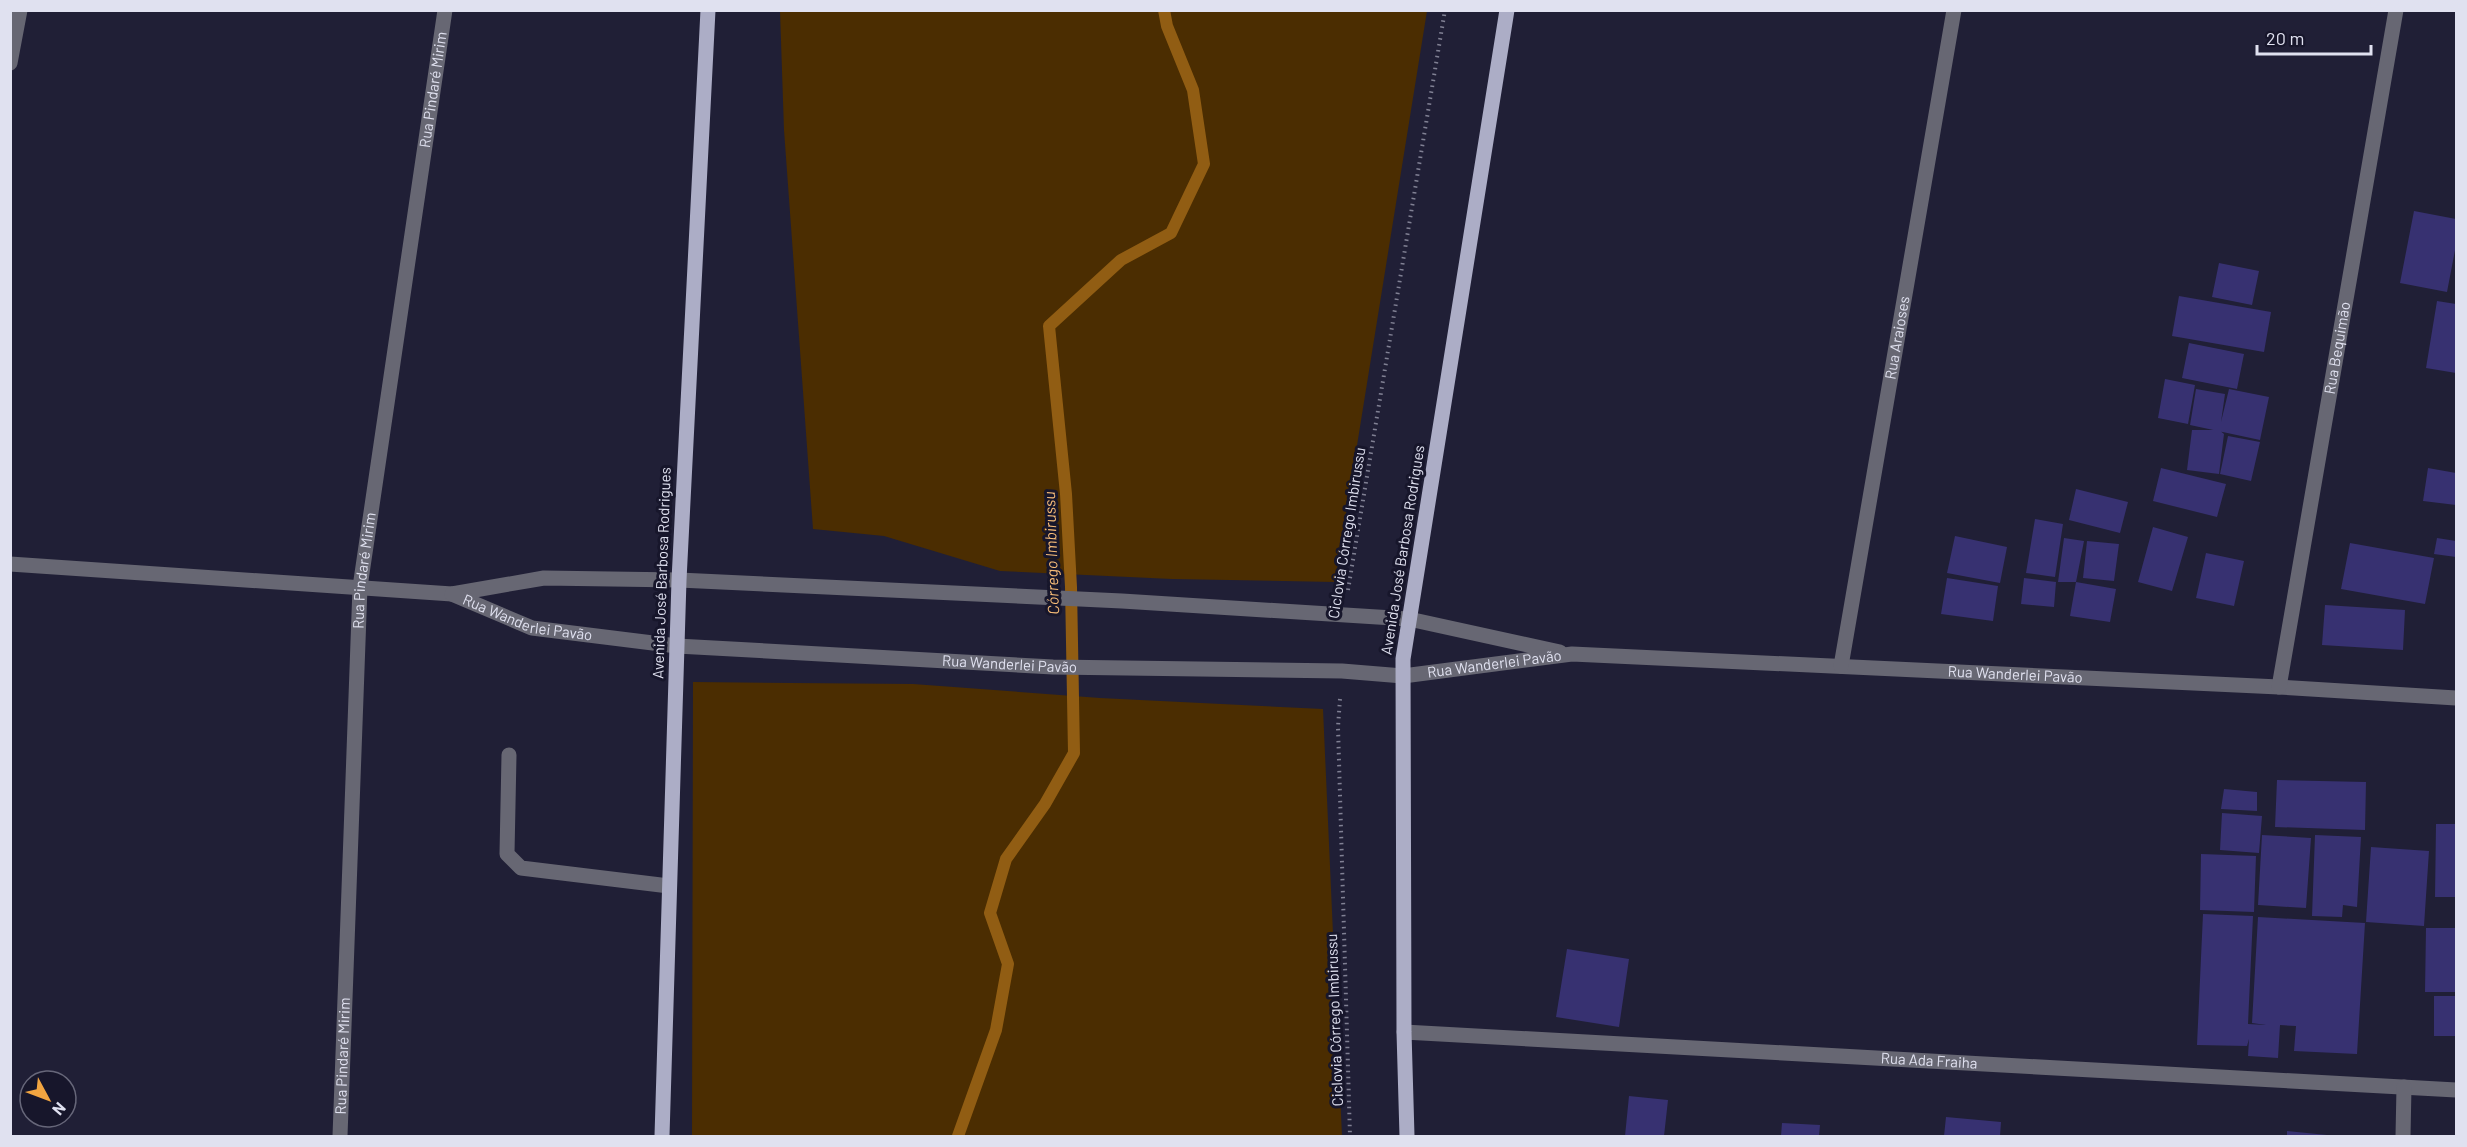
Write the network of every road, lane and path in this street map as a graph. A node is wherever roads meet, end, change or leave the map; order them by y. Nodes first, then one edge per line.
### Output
1 (20, 10) edge
2 (445, 10) edge
3 (708, 10) edge
4 (1445, 10) edge
5 (1507, 10) edge
6 (1954, 10) edge
7 (2396, 10) edge
8 (10, 63) edge
9 (10, 564) edge
10 (679, 580) junction
11 (360, 587) junction
12 (452, 594) junction
13 (1346, 614) junction
14 (1409, 619) junction
15 (677, 646) junction
16 (1572, 654) junction
17 (1841, 666) junction
18 (1342, 671) junction
19 (1403, 676) junction
20 (2279, 687) junction
21 (2457, 698) edge
22 (509, 755) dead end
23 (669, 886) junction
24 (1404, 1032) junction
25 (2404, 1087) junction
26 (2457, 1090) edge
27 (340, 1137) edge
28 (662, 1137) edge
29 (1350, 1137) edge
30 (1407, 1137) edge
31 (2403, 1137) edge

1 - 8 street
2 - 11 street, Rua Pindaré Mirim
3 - 10 main road, Avenida José Barbosa Rodrigues
4 - 13 path, Ciclovia Córrego Imbirussu
5 - 14 main road, Avenida José Barbosa Rodrigues
6 - 17 street, Rua Araioses
7 - 20 street, Rua Bequimão
9 - 11 street, Rua Wanderlei Pavão
10 - 12 street, Rua Wanderlei Pavão
10 - 13 street, Rua Wanderlei Pavão
10 - 15 main road, Avenida José Barbosa Rodrigues
11 - 12 street, Rua Wanderlei Pavão
11 - 27 street, Rua Pindaré Mirim
12 - 15 street, Rua Wanderlei Pavão
13 - 14 street, Rua Wanderlei Pavão
14 - 16 street, Rua Wanderlei Pavão
14 - 19 main road, Avenida José Barbosa Rodrigues
15 - 18 street, Rua Wanderlei Pavão
15 - 23 main road, Avenida José Barbosa Rodrigues
16 - 17 street, Rua Wanderlei Pavão
16 - 19 street, Rua Wanderlei Pavão
17 - 20 street, Rua Wanderlei Pavão
18 - 19 street, Rua Wanderlei Pavão
18 - 29 path, Ciclovia Córrego Imbirussu
19 - 24 main road, Avenida José Barbosa Rodrigues
20 - 21 street, Rua Wanderlei Pavão
22 - 23 street
23 - 28 main road, Avenida José Barbosa Rodrigues
24 - 25 street, Rua Ada Fraiha
24 - 30 main road, Avenida José Barbosa Rodrigues
25 - 26 street, Rua Ada Fraiha
25 - 31 street

